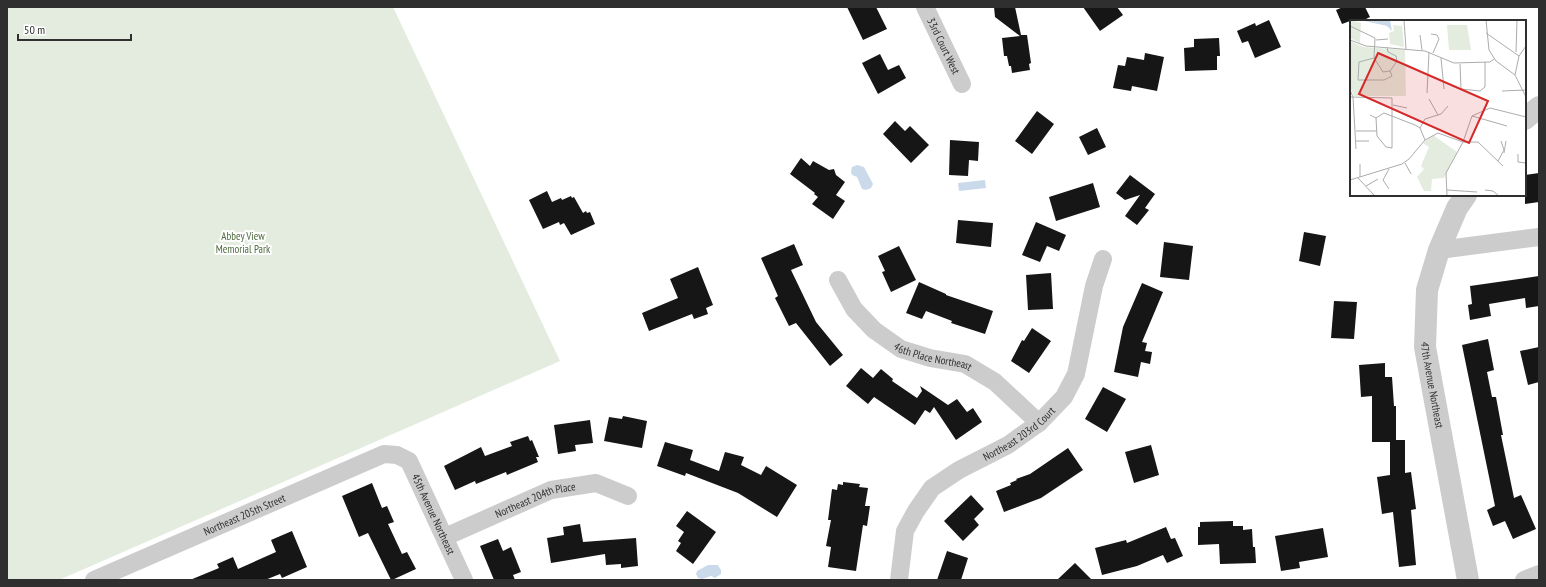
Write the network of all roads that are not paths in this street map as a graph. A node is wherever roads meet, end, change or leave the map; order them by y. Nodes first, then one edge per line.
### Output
1 (925, 7) edge
2 (962, 84) dead end
3 (1539, 106) edge
4 (1526, 118) edge
5 (1465, 196) edge
6 (1539, 237) edge
7 (1439, 250) junction
8 (1103, 259) dead end
9 (838, 280) dead end
10 (1038, 423) junction
11 (397, 455) joint
12 (628, 496) dead end
13 (445, 537) junction
14 (1539, 574) edge
15 (94, 580) edge
16 (464, 580) edge
17 (899, 580) edge
18 (1468, 580) edge
19 (1524, 580) edge

1 - 2 street, 33rd Court West
3 - 4 street
5 - 7 street, 47th Avenue Northeast
6 - 7 street
7 - 18 street, 47th Avenue Northeast
8 - 10 street, Northeast 203rd Court
9 - 10 street, 46th Place Northeast
10 - 17 street, Northeast 203rd Court
11 - 13 street, 45th Avenue Northeast
11 - 15 street, Northeast 205th Street
12 - 13 street, Northeast 204th Place
13 - 16 street, 45th Avenue Northeast
14 - 19 street

